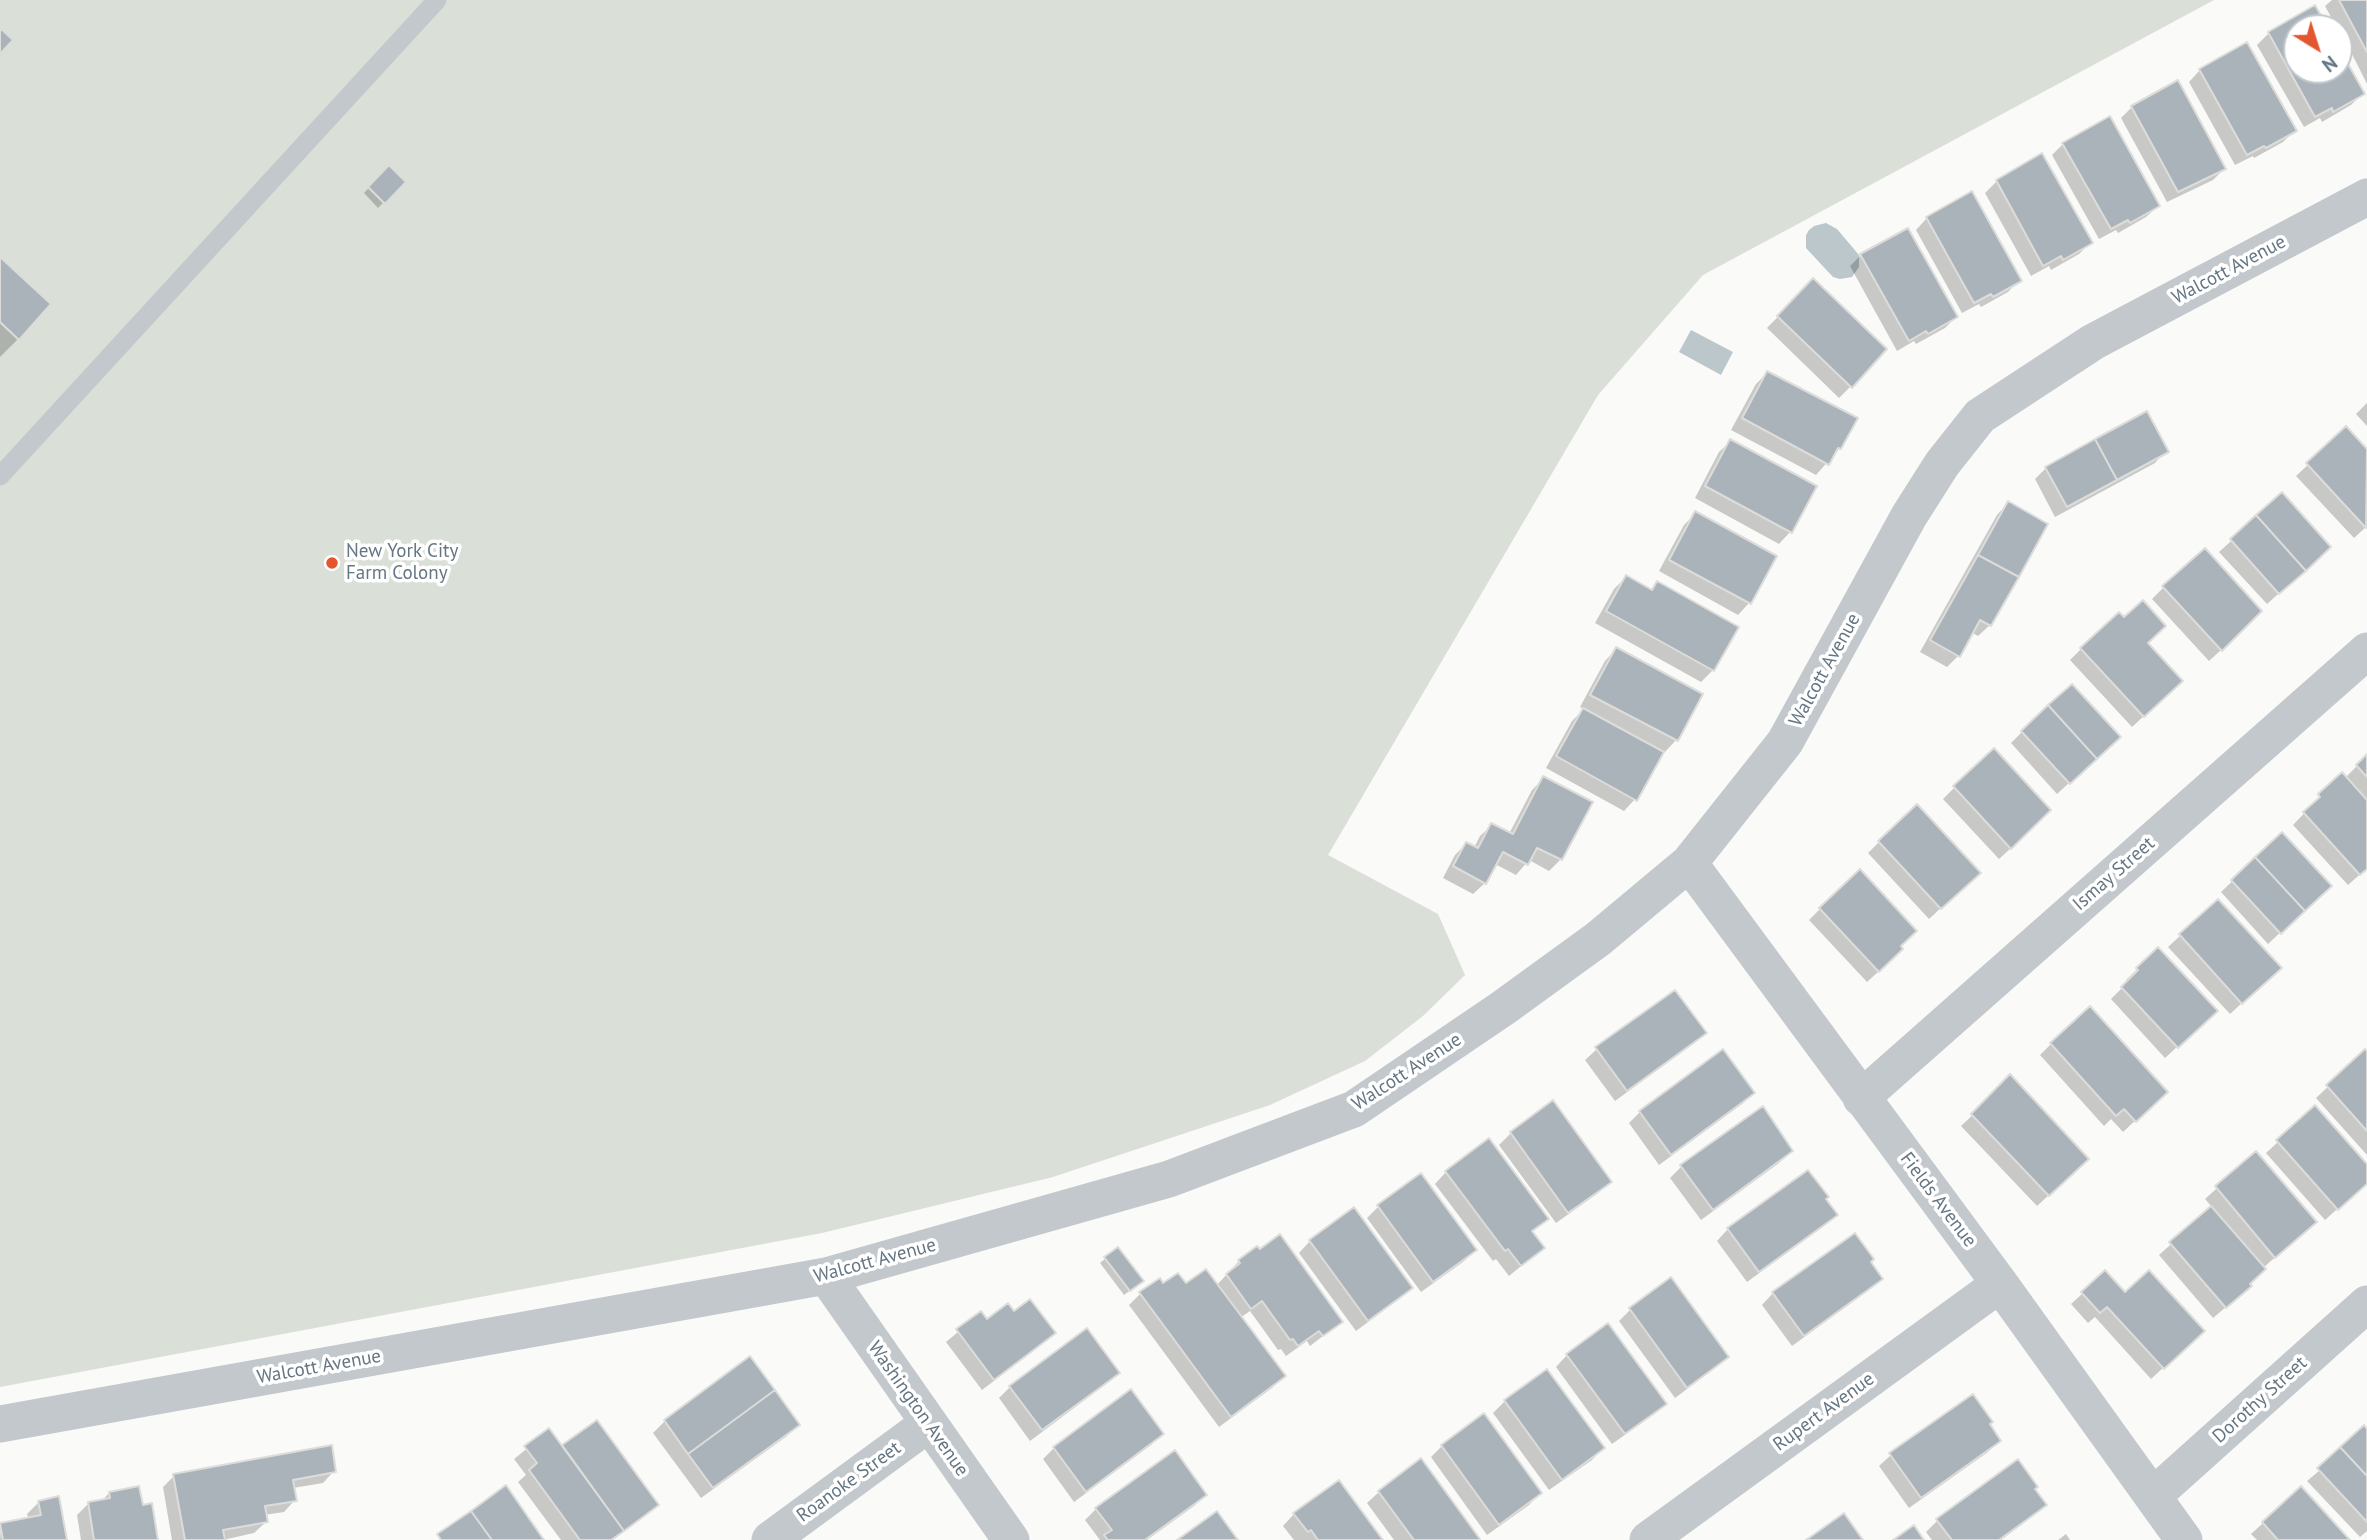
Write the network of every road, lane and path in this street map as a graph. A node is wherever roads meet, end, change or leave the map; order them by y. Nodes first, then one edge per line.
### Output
1 (437, 0) edge
2 (2367, 197) edge
3 (0, 476) edge
4 (2367, 651) edge
5 (1689, 863) junction
6 (1861, 1098) junction
7 (826, 1276) junction
8 (2000, 1284) junction
9 (2367, 1304) edge
10 (0, 1424) edge
11 (928, 1424) junction
12 (2153, 1496) junction
13 (770, 1540) edge
14 (1011, 1540) edge
15 (1648, 1540) edge
16 (2184, 1540) edge

1 - 3 lane
2 - 5 street, Walcott Avenue
4 - 6 street, Ismay Street
5 - 6 street, Fields Avenue
5 - 7 street, Walcott Avenue
6 - 8 street, Fields Avenue
7 - 10 street, Walcott Avenue
7 - 11 street, Washington Avenue
8 - 12 street, Fields Avenue
8 - 15 street, Rupert Avenue
9 - 12 street, Dorothy Street
11 - 13 street, Roanoke Street
11 - 14 street, Washington Avenue
12 - 16 street, Fields Avenue

